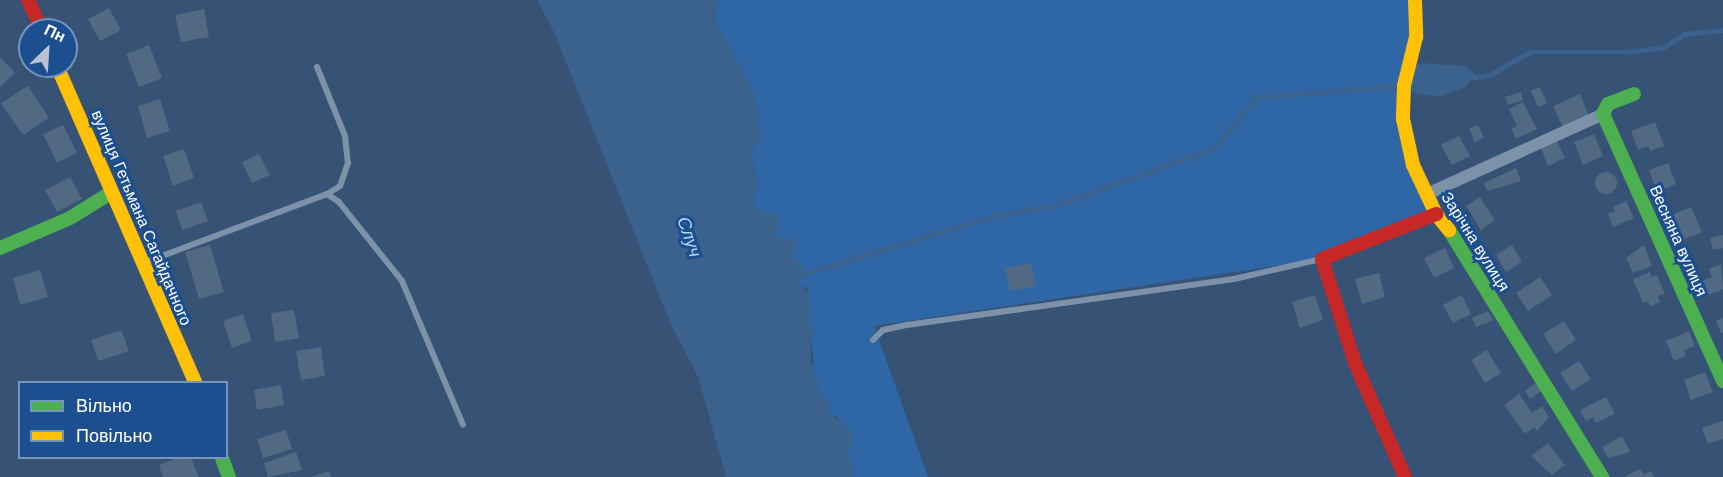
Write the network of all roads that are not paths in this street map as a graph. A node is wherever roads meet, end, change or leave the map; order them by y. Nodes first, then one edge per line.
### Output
1 (28, 0) edge
2 (1414, 0) edge
3 (36, 18) edge
4 (317, 67) dead end
5 (62, 78) edge
6 (1634, 94) dead end
7 (1603, 114) junction
8 (112, 192) junction
9 (327, 194) junction
10 (1426, 194) junction
11 (1436, 214) junction
12 (0, 248) edge
13 (1322, 259) junction
14 (143, 263) junction
15 (873, 340) dead end
16 (195, 381) edge
17 (1723, 381) edge
18 (463, 425) dead end
19 (222, 459) edge
20 (229, 477) edge
21 (1405, 477) edge
22 (1602, 477) edge

1 - 3 street
2 - 10 street, Зарічна вулиця
4 - 9 lane
5 - 8 street, вулиця Гетьмана Сагайдачного
6 - 7 street
7 - 10 street
7 - 17 street, Весняна вулиця
8 - 12 street
8 - 14 street, вулиця Гетьмана Сагайдачного
9 - 14 lane
9 - 18 lane
10 - 11 street, Зарічна вулиця
11 - 13 street
11 - 22 street, Зарічна вулиця
13 - 15 lane
13 - 21 street
14 - 16 street, вулиця Гетьмана Сагайдачного
19 - 20 street

